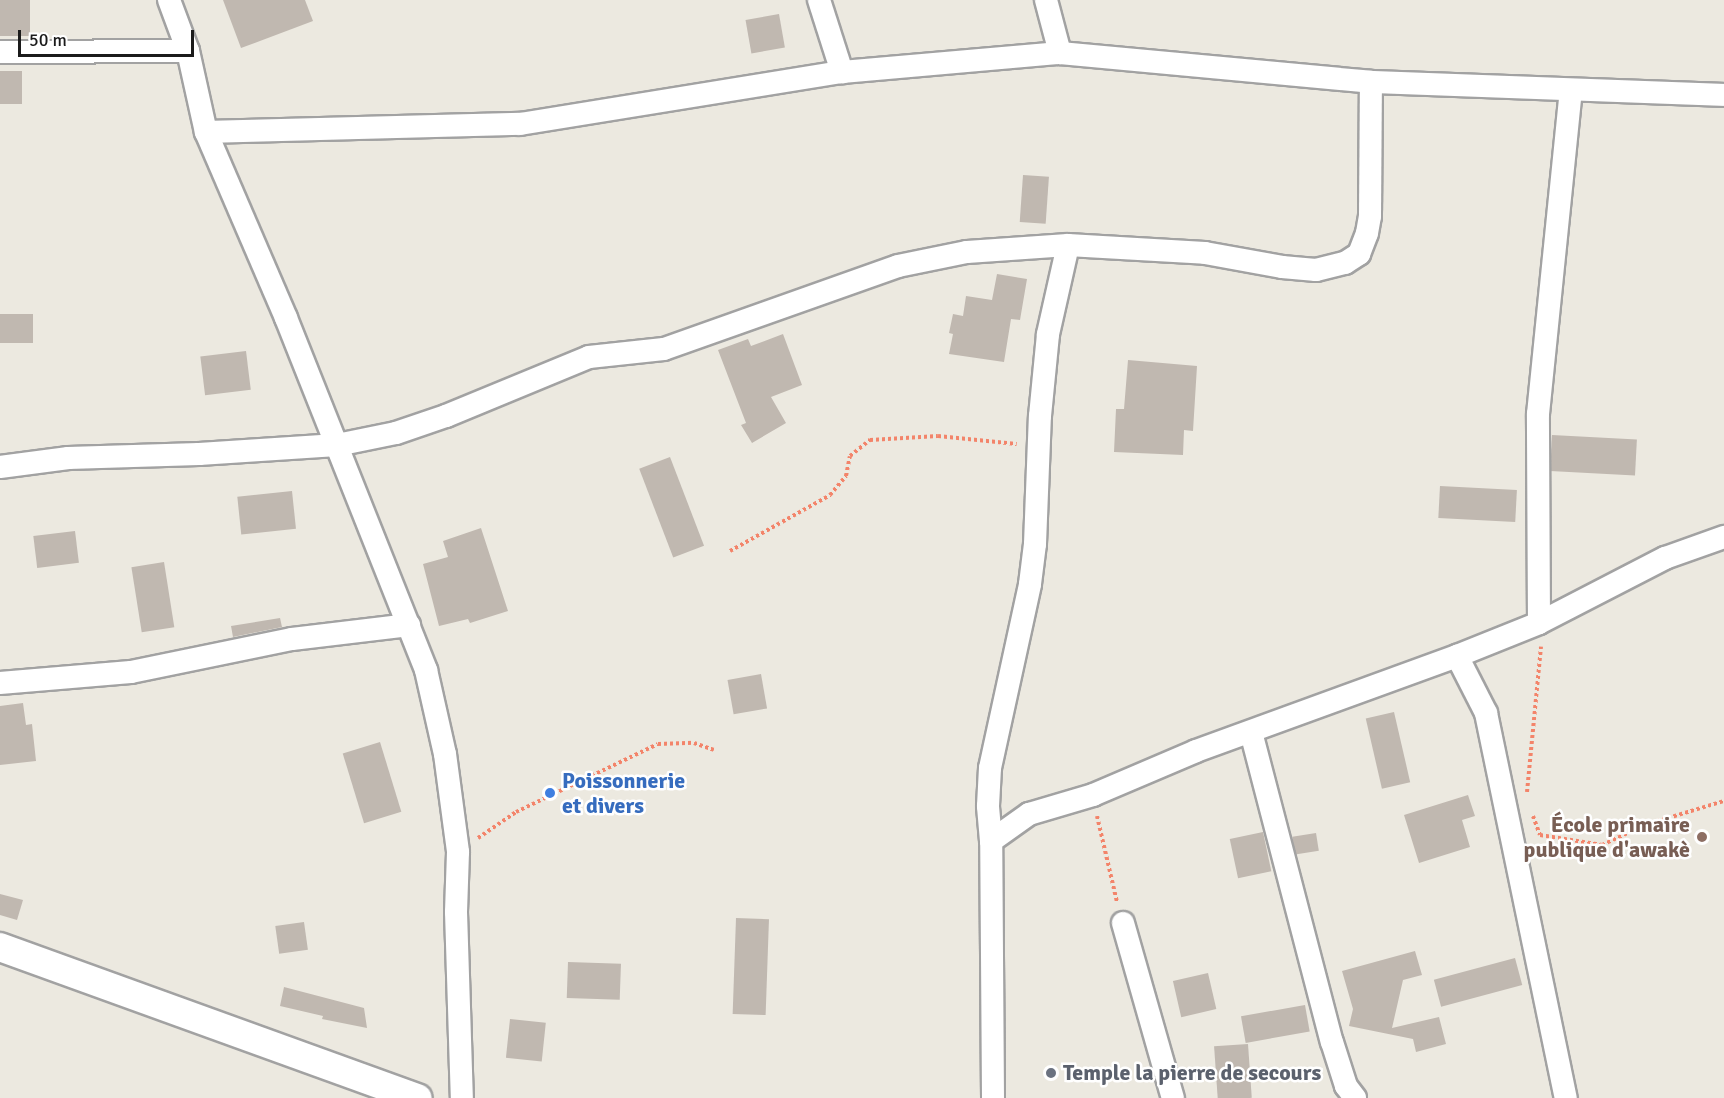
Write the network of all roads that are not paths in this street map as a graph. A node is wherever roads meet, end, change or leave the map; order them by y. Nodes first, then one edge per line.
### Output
1 (169, 0) edge
2 (819, 0) edge
3 (1046, 0) edge
4 (188, 51) junction
5 (0, 52) edge
6 (1060, 53) junction
7 (842, 72) junction
8 (1371, 82) junction
9 (1571, 91) junction
10 (1724, 95) edge
11 (206, 132) junction
12 (1068, 244) junction
13 (337, 445) junction
14 (0, 467) edge
15 (1724, 537) edge
16 (1539, 623) junction
17 (409, 625) junction
18 (1457, 656) junction
19 (0, 683) edge
20 (1251, 732) junction
21 (992, 841) junction
22 (1123, 923) road end
23 (0, 947) edge
24 (418, 1098) edge
25 (462, 1098) edge
26 (993, 1098) edge
27 (1173, 1098) edge
28 (1355, 1098) edge
29 (1566, 1098) edge

1 - 4 street
2 - 7 street
3 - 6 street
4 - 5 street
4 - 11 street
6 - 7 street
6 - 8 street
7 - 11 street
8 - 9 street
8 - 12 street
9 - 10 street
9 - 16 street
11 - 13 street
12 - 13 street
12 - 21 street
13 - 14 street
13 - 17 street
15 - 16 street
16 - 18 street
17 - 19 street
17 - 25 street
18 - 20 street
18 - 29 street
20 - 21 street
20 - 28 street
21 - 26 street
22 - 27 street
23 - 24 street

